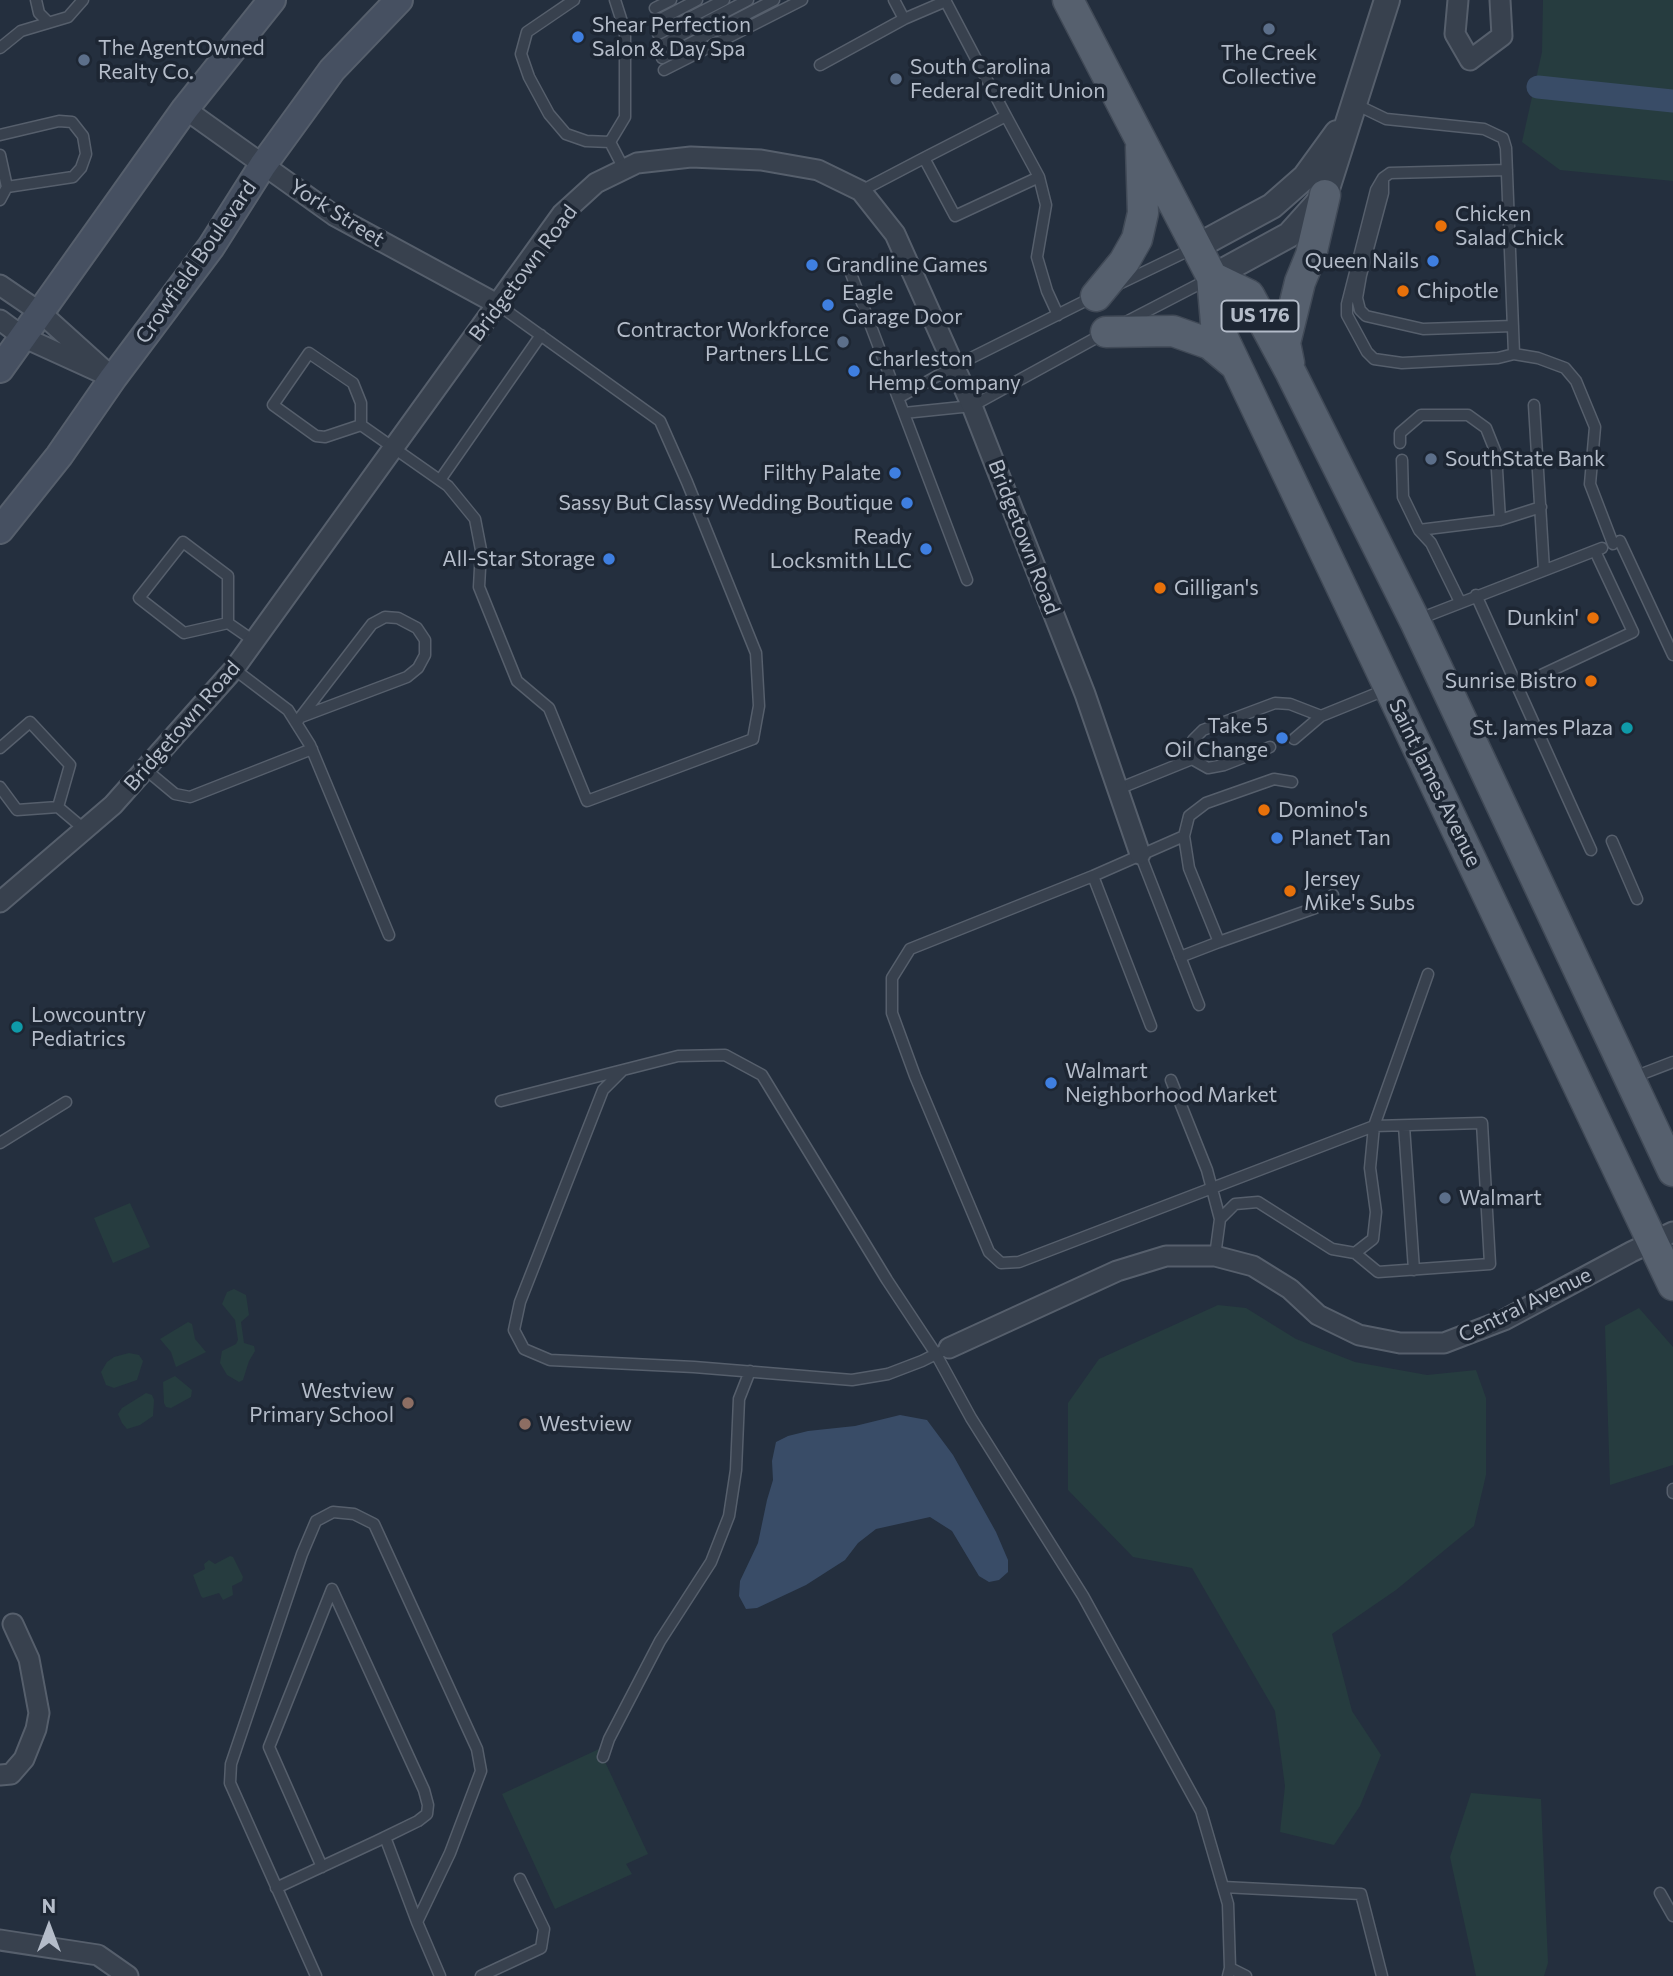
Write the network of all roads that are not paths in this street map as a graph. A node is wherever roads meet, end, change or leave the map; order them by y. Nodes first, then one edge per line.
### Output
1 (36, 0) edge
2 (83, 0) edge
3 (272, 0) edge
4 (399, 0) edge
5 (573, 0) edge
6 (615, 0) edge
7 (671, 0) edge
8 (697, 0) edge
9 (723, 0) edge
10 (748, 0) edge
11 (774, 0) edge
12 (802, 0) edge
13 (894, 0) edge
14 (1068, 0) edge
15 (1387, 0) edge
16 (1458, 0) edge
17 (1500, 0) edge
18 (945, 1) edge
19 (655, 8) dead end
20 (904, 19) junction
21 (657, 21) dead end
22 (48, 22) junction
23 (659, 34) dead end
24 (660, 46) dead end
25 (0, 48) edge
26 (662, 58) dead end
27 (820, 65) dead end
28 (664, 70) dead end
29 (185, 109) junction
30 (1352, 110) junction
31 (1006, 116) junction
32 (0, 135) edge
33 (1140, 139) junction
34 (610, 142) junction
35 (0, 155) edge
36 (924, 158) junction
37 (263, 165) junction
38 (624, 169) junction
39 (1507, 170) junction
40 (1387, 175) junction
41 (1038, 177) junction
42 (7, 187) junction
43 (861, 191) junction
44 (1325, 195) junction
45 (0, 200) edge
46 (1198, 246) junction
47 (850, 271) dead end
48 (1212, 277) junction
49 (0, 285) edge
50 (1096, 296) junction
51 (497, 304) junction
52 (41, 313) junction
53 (1058, 315) junction
54 (0, 320) edge
55 (1513, 326) junction
56 (1106, 332) junction
57 (541, 335) junction
58 (23, 337) junction
59 (1514, 354) junction
60 (1236, 365) junction
61 (955, 366) junction
62 (0, 369) edge
63 (1291, 373) junction
64 (113, 378) junction
65 (898, 398) junction
66 (1534, 405) dead end
67 (972, 406) junction
68 (904, 413) junction
69 (361, 425) junction
70 (1400, 443) dead end
71 (394, 449) junction
72 (1402, 460) dead end
73 (440, 480) junction
74 (1541, 507) junction
75 (1500, 520) junction
76 (0, 530) edge
77 (1419, 530) junction
78 (1544, 570) junction
79 (967, 580) dead end
80 (1476, 595) junction
81 (1460, 602) junction
82 (1415, 621) junction
83 (228, 622) junction
84 (254, 641) junction
85 (1673, 655) edge
86 (234, 668) junction
87 (1518, 686) junction
88 (1390, 688) junction
89 (1321, 716) junction
90 (299, 720) junction
91 (1294, 738) dead end
92 (1270, 747) dead end
93 (0, 748) edge
94 (312, 749) junction
95 (1192, 759) junction
96 (145, 769) junction
97 (1292, 782) dead end
98 (0, 787) edge
99 (1118, 789) junction
100 (58, 807) junction
101 (84, 830) junction
102 (1184, 836) junction
103 (1612, 841) dead end
104 (1591, 850) dead end
105 (1140, 855) junction
106 (1093, 876) junction
107 (1332, 895) dead end
108 (1637, 899) dead end
109 (0, 902) edge
110 (389, 935) dead end
111 (1219, 942) junction
112 (1180, 957) junction
113 (1427, 974) dead end
114 (1199, 1005) dead end
115 (1151, 1026) dead end
116 (1673, 1062) edge
117 (623, 1070) junction
118 (1628, 1079) junction
119 (1171, 1080) dead end
120 (501, 1101) dead end
121 (66, 1102) dead end
122 (1374, 1126) junction
123 (1404, 1126) junction
124 (0, 1143) edge
125 (1673, 1171) edge
126 (1212, 1187) junction
127 (1220, 1219) junction
128 (1663, 1237) edge
129 (1355, 1253) junction
130 (1215, 1256) junction
131 (1414, 1270) junction
132 (1673, 1285) edge
133 (942, 1351) junction
134 (750, 1371) junction
135 (13, 1625) dead end
136 (603, 1757) dead end
137 (0, 1774) edge
138 (385, 1837) junction
139 (322, 1867) junction
140 (520, 1879) dead end
141 (1223, 1887) junction
142 (276, 1888) junction
143 (1660, 1893) dead end
144 (1673, 1916) edge
145 (417, 1922) junction
146 (0, 1940) edge
147 (1229, 1972) edge
148 (128, 1976) edge
149 (316, 1976) edge
150 (440, 1976) edge
151 (481, 1976) edge
152 (1246, 1976) edge
153 (1382, 1976) edge

1 - 22 lane
2 - 22 lane
3 - 29 main road
4 - 37 main road, Crowfield Boulevard
5 - 34 lane
6 - 34 lane
7 - 19 lane
8 - 21 lane
9 - 23 lane
10 - 24 lane
11 - 26 lane
12 - 28 lane
13 - 20 lane
14 - 33 main road, Saint James Avenue / US 176
15 - 30 street
16 - 17 street
18 - 20 lane
18 - 31 lane
20 - 27 lane
22 - 25 lane
29 - 37 street, York Street
29 - 52 main road
30 - 39 lane
30 - 44 street
30 - 46 street
31 - 36 lane
31 - 41 lane
32 - 42 lane
33 - 46 main road, Saint James Avenue / US 176
33 - 50 main road
34 - 38 lane
35 - 42 lane
36 - 41 lane
36 - 43 lane
37 - 51 street, York Street
37 - 64 main road, Crowfield Boulevard
38 - 43 street, Bridgetown Road
38 - 51 street, Bridgetown Road
39 - 40 lane
39 - 55 lane
40 - 55 lane
40 - 59 lane
41 - 53 lane
42 - 45 lane
43 - 61 street, Bridgetown Road
44 - 48 street
44 - 63 main road
46 - 48 main road, Saint James Avenue / US 176
46 - 50 lane
47 - 65 lane
48 - 56 lane
48 - 60 main road, Saint James Avenue
48 - 63 main road, US 176
49 - 52 street
50 - 53 lane
51 - 57 lane
51 - 71 street, Bridgetown Road
52 - 58 main road
52 - 64 street
53 - 61 lane
54 - 58 street
55 - 59 lane
56 - 60 main road
56 - 67 lane
57 - 73 lane
57 - 73 lane
58 - 62 main road
58 - 64 street
59 - 85 lane
60 - 88 main road, Saint James Avenue
61 - 65 lane
61 - 67 street, Bridgetown Road
63 - 82 main road, US 176
64 - 76 main road, Crowfield Boulevard
65 - 68 lane
66 - 74 lane
67 - 68 lane
67 - 99 street, Bridgetown Road
68 - 79 lane
69 - 69 lane
69 - 71 lane
70 - 75 lane
71 - 73 lane
71 - 84 street, Bridgetown Road
72 - 77 lane
74 - 75 lane
74 - 78 lane
75 - 77 lane
77 - 81 lane
78 - 80 lane
78 - 87 lane
80 - 81 lane
80 - 87 lane
81 - 82 lane
82 - 118 main road, US 176
83 - 83 lane
83 - 84 lane
84 - 86 street, Bridgetown Road
86 - 90 lane
86 - 96 street, Bridgetown Road
87 - 104 lane
88 - 89 lane
88 - 128 main road, Saint James Avenue
89 - 91 lane
89 - 95 lane
90 - 90 lane
90 - 94 lane
92 - 95 lane
93 - 100 lane
94 - 96 lane
94 - 110 lane
95 - 99 lane
96 - 101 street, Bridgetown Road
97 - 102 lane
98 - 100 lane
99 - 105 street, Bridgetown Road
100 - 101 lane
101 - 109 street, Bridgetown Road
102 - 105 lane
102 - 111 lane
103 - 108 lane
105 - 106 lane
105 - 112 lane
106 - 115 lane
106 - 126 lane
107 - 111 lane
111 - 112 lane
112 - 114 lane
113 - 122 lane
116 - 118 lane
117 - 120 lane
117 - 133 lane
117 - 134 lane
118 - 125 main road, US 176
119 - 126 lane
121 - 124 lane
122 - 123 lane
122 - 126 lane
122 - 129 lane
123 - 131 lane
123 - 131 lane
126 - 127 lane
127 - 129 lane
127 - 130 lane
128 - 130 street, Central Avenue
128 - 132 main road, Saint James Avenue
129 - 131 lane
130 - 133 street, Central Avenue
133 - 134 lane
133 - 141 lane
134 - 136 lane
135 - 137 street
138 - 139 lane
138 - 139 lane
138 - 145 lane
139 - 142 lane
140 - 151 lane
141 - 147 lane
141 - 153 lane
142 - 145 lane
142 - 149 lane
143 - 144 lane
145 - 150 lane
146 - 148 street
147 - 152 lane

